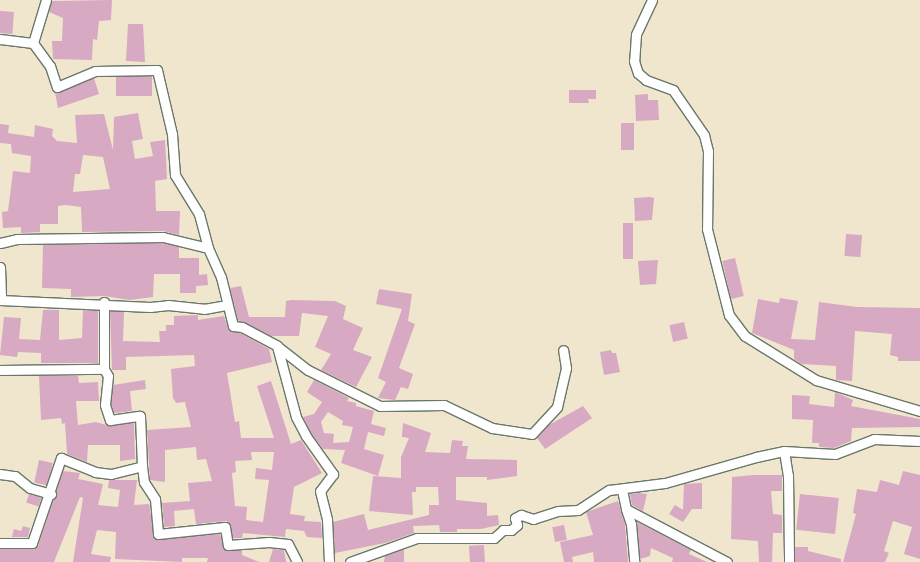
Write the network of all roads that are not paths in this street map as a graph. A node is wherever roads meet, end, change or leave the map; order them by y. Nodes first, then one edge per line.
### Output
1 (46, 0) edge
2 (652, 0) edge
3 (0, 38) edge
4 (33, 43) junction
5 (0, 243) edge
6 (208, 248) junction
7 (0, 267) edge
8 (1, 300) edge
9 (104, 302) junction
10 (226, 305) junction
11 (277, 346) junction
12 (563, 350) dead end
13 (104, 369) junction
14 (0, 370) edge
15 (920, 411) edge
16 (920, 441) edge
17 (784, 451) junction
18 (142, 466) junction
19 (0, 474) edge
20 (622, 490) junction
21 (51, 494) junction
22 (626, 508) junction
23 (0, 543) edge
24 (297, 562) edge
25 (329, 562) edge
26 (350, 562) edge
27 (634, 562) edge
28 (727, 562) edge
29 (789, 562) edge

1 - 4 street
2 - 15 street
3 - 4 street
4 - 6 street
5 - 6 street
6 - 10 street
7 - 8 street
8 - 9 street
9 - 10 street
9 - 13 street
10 - 11 street
11 - 12 street
11 - 25 street
13 - 14 street
13 - 18 street
16 - 17 street
17 - 20 street
17 - 29 street
18 - 21 street
18 - 24 street
19 - 21 street
20 - 22 street
20 - 26 street
21 - 23 street
22 - 27 street
22 - 28 street

